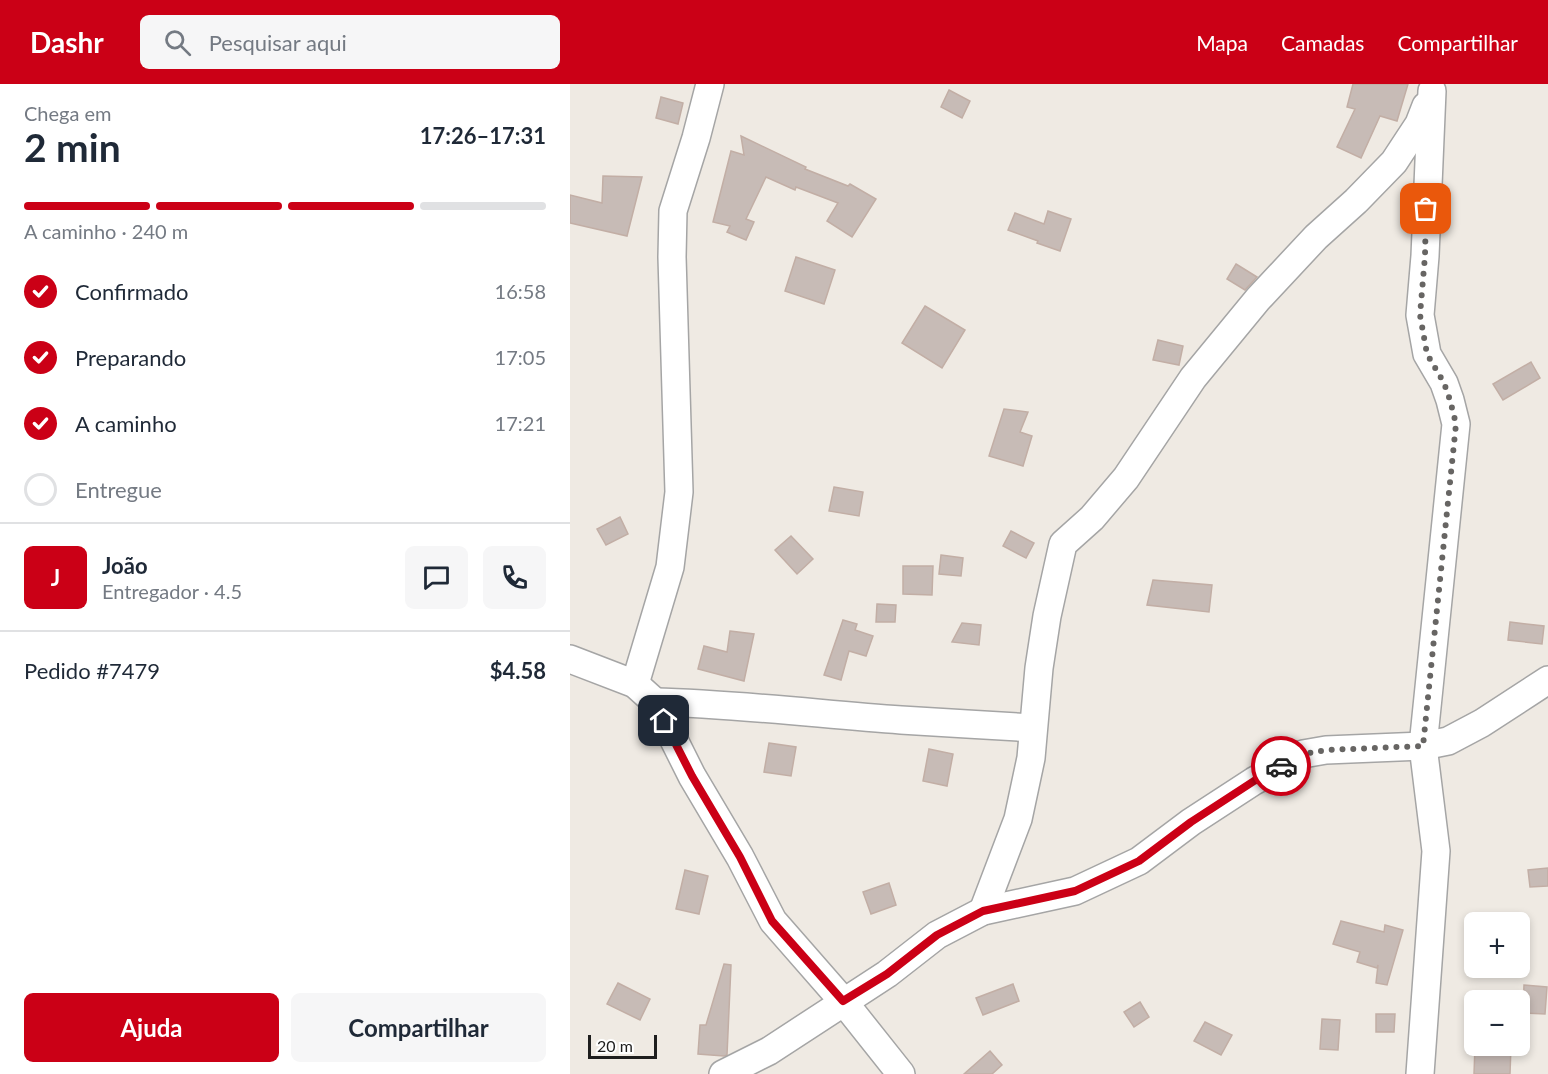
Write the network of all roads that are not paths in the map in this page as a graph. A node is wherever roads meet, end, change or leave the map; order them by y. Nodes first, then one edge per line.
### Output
1 (710, 84) edge
2 (1433, 88) edge
3 (570, 659) edge
4 (1548, 680) edge
5 (635, 684) junction
6 (655, 702) junction
7 (1033, 728) junction
8 (1423, 746) junction
9 (983, 911) junction
10 (843, 1001) junction
11 (723, 1074) edge
12 (901, 1074) edge
13 (1420, 1074) edge

1 - 5 street
2 - 7 street
2 - 8 street
3 - 5 street
4 - 8 street
5 - 6 street
6 - 7 street
6 - 10 street
7 - 9 street
8 - 9 street
8 - 13 street
9 - 10 street
10 - 11 street
10 - 12 street

